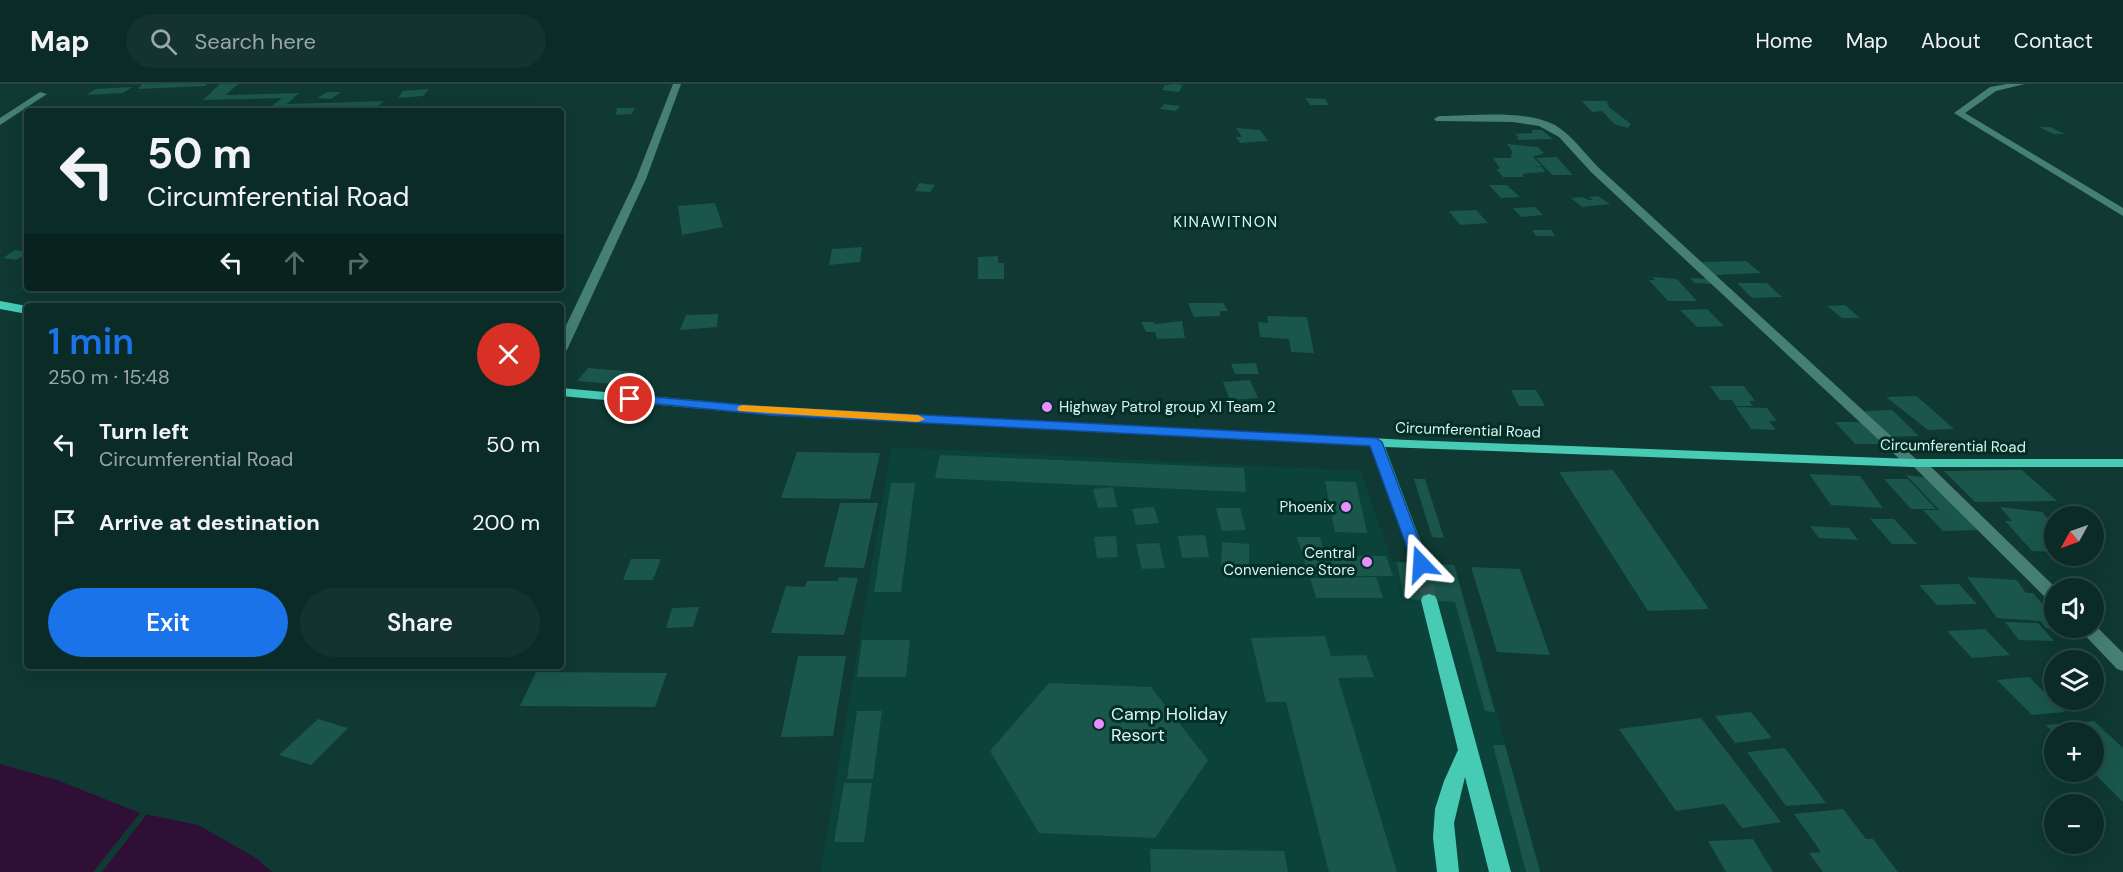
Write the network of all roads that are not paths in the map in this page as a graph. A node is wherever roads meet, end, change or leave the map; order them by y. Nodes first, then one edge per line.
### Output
1 (677, 84) edge
2 (2021, 84) edge
3 (43, 94) dead end
4 (1439, 119) dead end
5 (0, 122) edge
6 (2123, 213) edge
7 (0, 305) edge
8 (24, 309) edge
9 (564, 344) edge
10 (564, 392) edge
11 (1376, 442) junction
12 (1916, 463) junction
13 (2123, 463) edge
14 (1421, 564) tunnel mouth
15 (2044, 586) edge
16 (1429, 600) tunnel mouth
17 (2097, 638) edge
18 (2123, 664) edge
19 (1468, 750) junction
20 (1448, 872) edge
21 (1500, 872) edge

1 - 9 street
2 - 6 street
3 - 5 street
4 - 12 street
7 - 8 main road
10 - 11 main road, Circumferential Road
11 - 12 main road, Circumferential Road
11 - 14 main road
12 - 13 main road, Circumferential Road
12 - 15 street
16 - 19 main road
17 - 18 street
19 - 20 main road
19 - 21 main road

